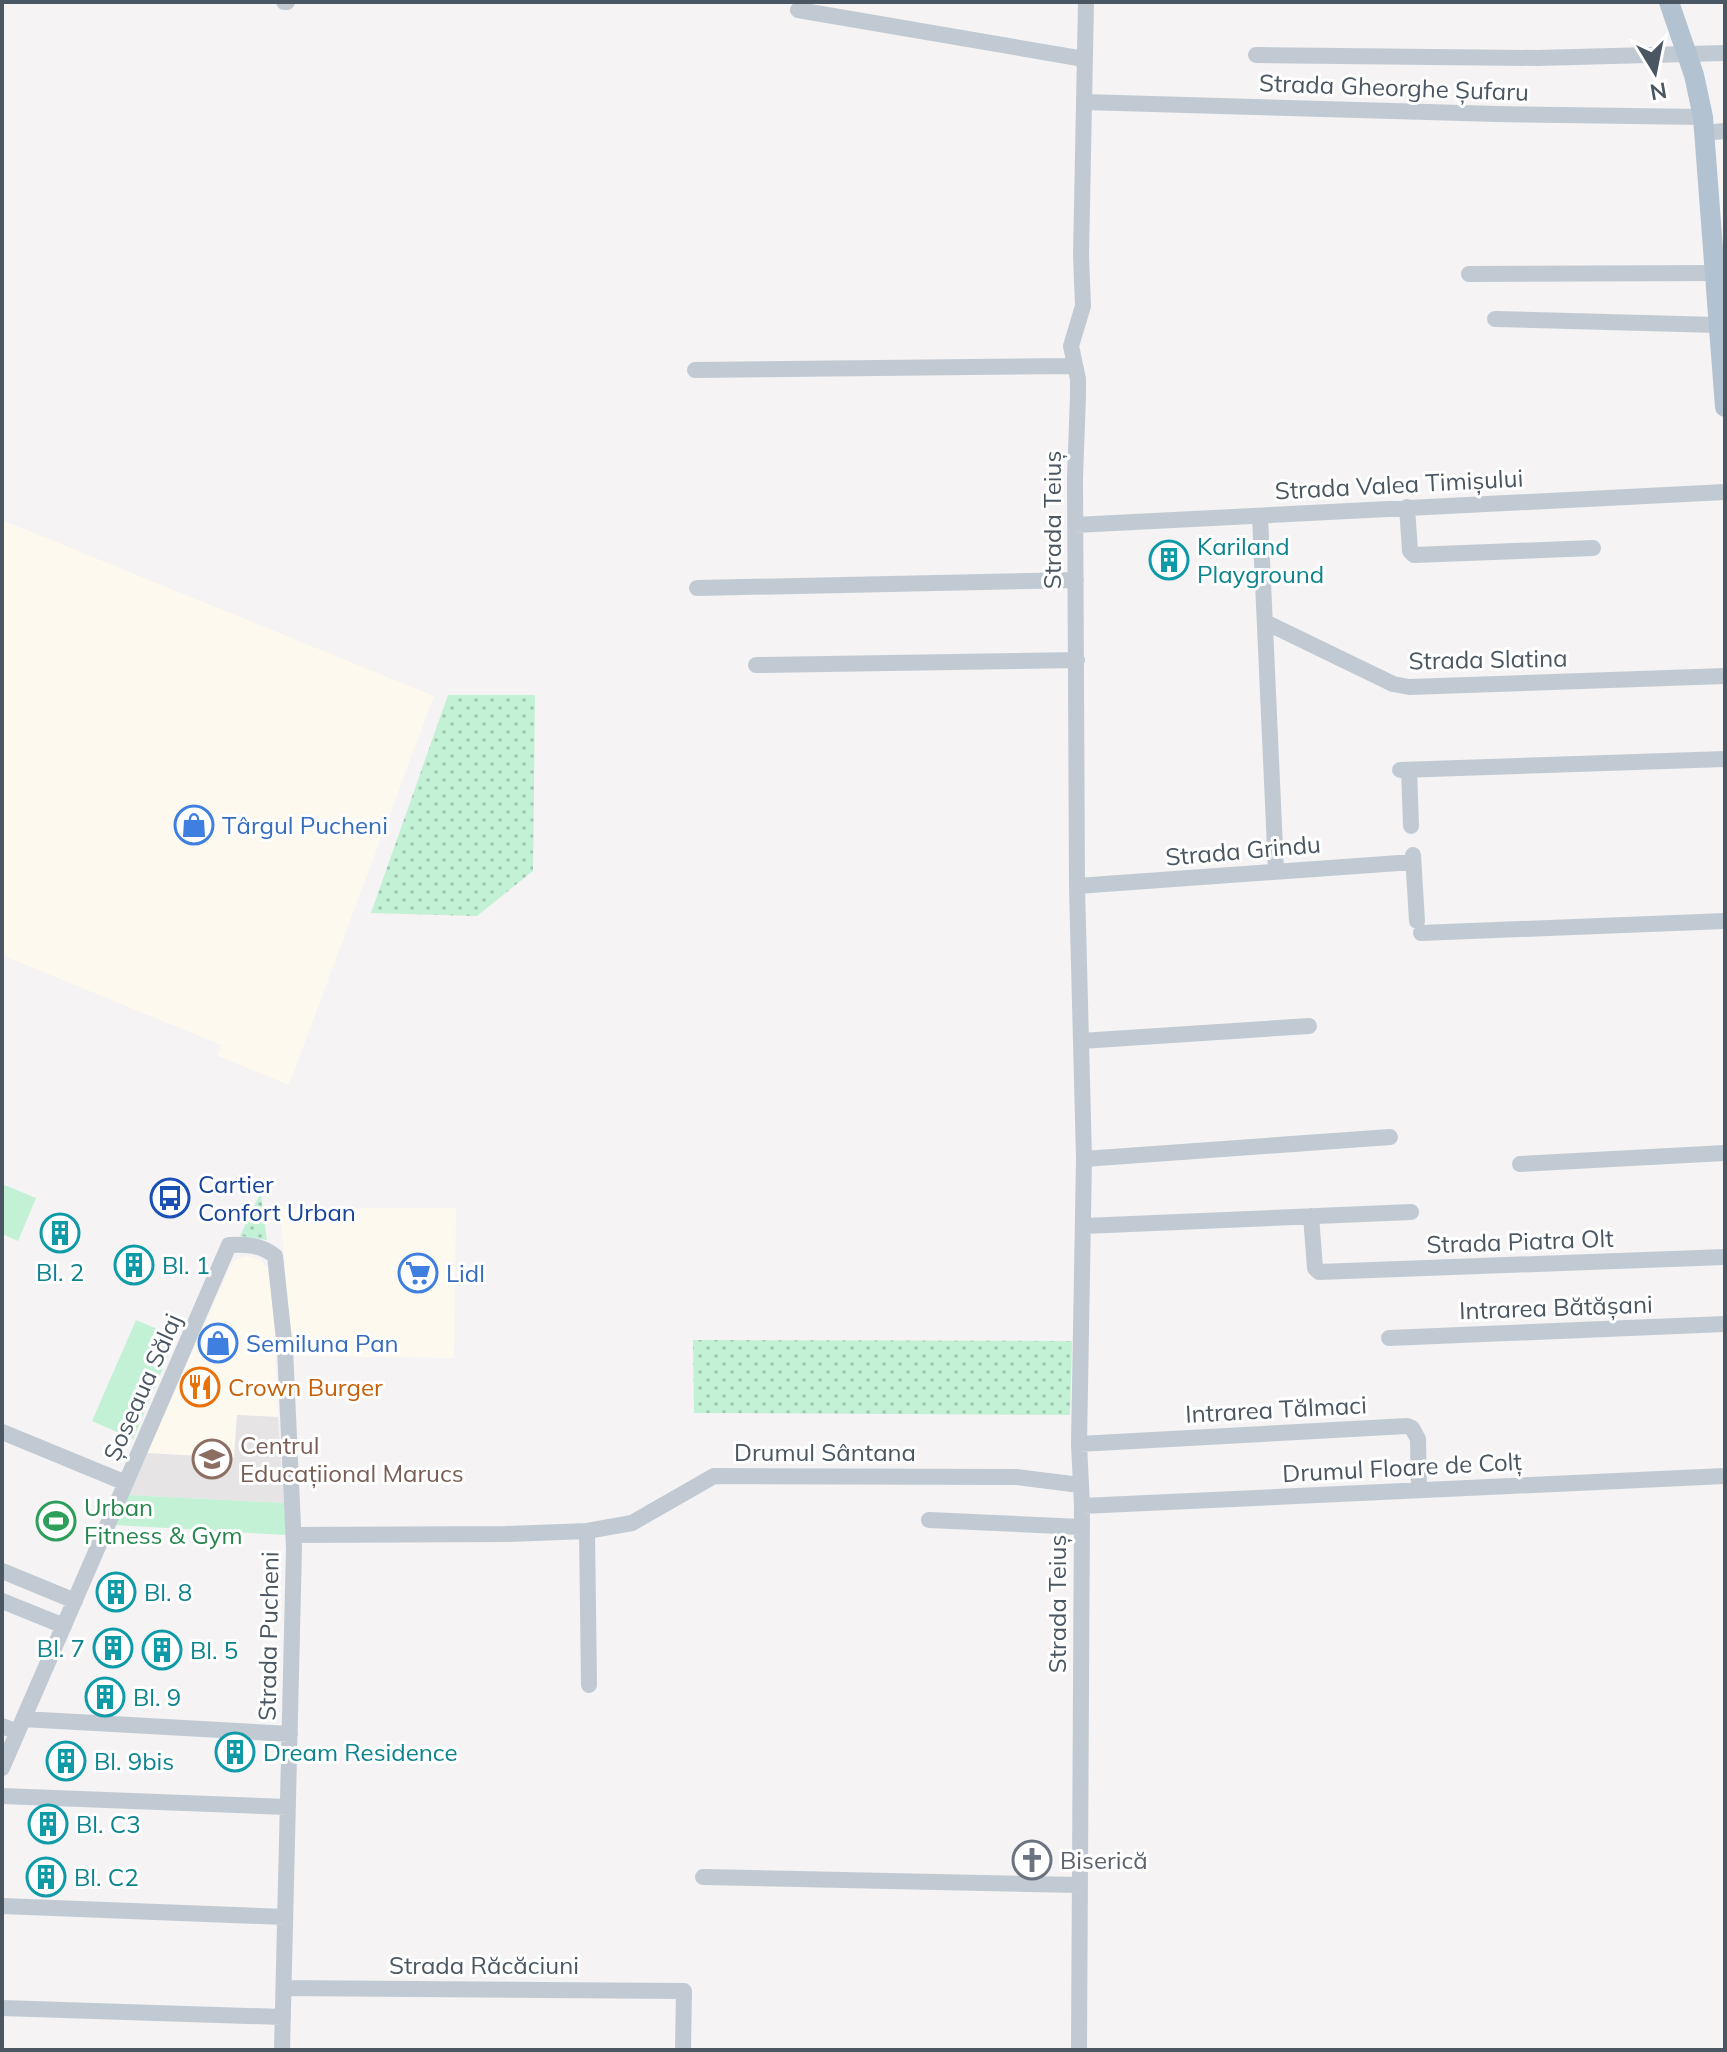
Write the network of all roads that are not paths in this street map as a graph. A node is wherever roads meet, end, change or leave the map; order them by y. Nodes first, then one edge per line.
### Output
1 (1086, 2) edge
2 (1669, 2) edge
3 (798, 10) dead end
4 (1725, 53) edge
5 (1256, 55) dead end
6 (1688, 55) junction
7 (1084, 59) junction
8 (1084, 102) junction
9 (1711, 127) edge
10 (1718, 223) edge
11 (1714, 273) junction
12 (1469, 274) dead end
13 (1720, 315) edge
14 (1495, 319) dead end
15 (1075, 366) junction
16 (695, 370) dead end
17 (1725, 407) edge
18 (1725, 492) edge
19 (1407, 507) junction
20 (1260, 516) junction
21 (1075, 525) junction
22 (1593, 548) dead end
23 (1076, 580) junction
24 (697, 588) dead end
25 (1267, 623) junction
26 (1077, 660) junction
27 (756, 665) dead end
28 (1725, 676) edge
29 (1725, 759) edge
30 (1411, 826) dead end
31 (1276, 870) junction
32 (1077, 886) junction
33 (1725, 912) edge
34 (1585, 918) dead end
35 (1725, 921) edge
36 (1309, 1026) dead end
37 (1081, 1041) junction
38 (1390, 1137) dead end
39 (1725, 1153) edge
40 (1084, 1159) junction
41 (1520, 1164) dead end
42 (1411, 1212) dead end
43 (1311, 1216) junction
44 (1084, 1226) junction
45 (275, 1256) joint
46 (1725, 1257) edge
47 (1725, 1324) edge
48 (1389, 1338) dead end
49 (2, 1432) edge
50 (1079, 1444) junction
51 (1725, 1476) edge
52 (126, 1483) junction
53 (1080, 1485) junction
54 (1419, 1490) junction
55 (1082, 1506) junction
56 (929, 1520) dead end
57 (1081, 1527) junction
58 (587, 1531) junction
59 (294, 1535) junction
60 (2, 1571) edge
61 (2, 1601) edge
62 (75, 1601) junction
63 (64, 1626) junction
64 (589, 1685) dead end
65 (14, 1726) edge
66 (290, 1734) junction
67 (2, 1768) edge
68 (2, 1796) edge
69 (288, 1807) junction
70 (703, 1877) dead end
71 (1080, 1885) junction
72 (2, 1906) edge
73 (285, 1917) junction
74 (284, 1988) junction
75 (2, 2008) edge
76 (283, 2017) junction
77 (282, 2050) edge
78 (683, 2050) edge
79 (1079, 2050) edge

1 - 7 street, Strada Teiuș
2 - 6 main road
3 - 7 street
4 - 6 street
5 - 6 street
6 - 9 main road
7 - 8 street, Strada Teiuș
8 - 9 street, Strada Gheorghe Șufaru
8 - 15 street, Strada Teiuș
9 - 10 main road
10 - 11 main road
11 - 12 street
11 - 13 main road
13 - 14 street
13 - 17 main road
15 - 16 street
15 - 21 street, Strada Teiuș
18 - 19 street, Strada Valea Timișului
19 - 20 street, Strada Valea Timișului
19 - 22 street
20 - 21 street, Strada Valea Timișului
20 - 25 street
21 - 23 street, Strada Teiuș
23 - 24 street
23 - 26 street, Strada Teiuș
25 - 28 street, Strada Slatina
25 - 31 street
26 - 27 street
26 - 32 street, Strada Teiuș
29 - 30 street
31 - 32 street, Strada Grindu
31 - 35 street, Strada Grindu
32 - 37 street, Strada Teiuș
33 - 34 street
36 - 37 street
37 - 40 street, Strada Teiuș
38 - 40 street
39 - 41 street
40 - 44 street, Strada Teiuș
42 - 43 street
43 - 44 street
43 - 46 street, Strada Piatra Olt
44 - 50 street, Strada Teiuș
45 - 52 street, Șoseaua Sălaj
45 - 59 street, Strada Pucheni
47 - 48 street, Intrarea Bătășani
49 - 52 street
50 - 53 street, Strada Teiuș
50 - 54 street, Intrarea Tălmaci
51 - 54 street, Drumul Floare de Colț
52 - 62 street, Șoseaua Sălaj
53 - 55 street, Strada Teiuș
53 - 58 street, Drumul Sântana
54 - 55 street, Drumul Floare de Colț
55 - 57 street, Strada Teiuș
56 - 57 street
57 - 71 street, Strada Teiuș
58 - 59 street, Drumul Sântana
58 - 64 street
59 - 66 street, Strada Pucheni
60 - 62 street
61 - 63 street
62 - 63 street, Șoseaua Sălaj
63 - 65 street, Șoseaua Sălaj
65 - 66 street
65 - 67 street, Șoseaua Sălaj
66 - 69 street, Strada Pucheni
68 - 69 street
69 - 73 street, Strada Pucheni
70 - 71 street
71 - 79 street, Strada Teiuș
72 - 73 street
73 - 74 street, Strada Pucheni
74 - 76 street, Strada Pucheni
74 - 78 street, Strada Răcăciuni
75 - 76 street
76 - 77 street, Strada Pucheni

